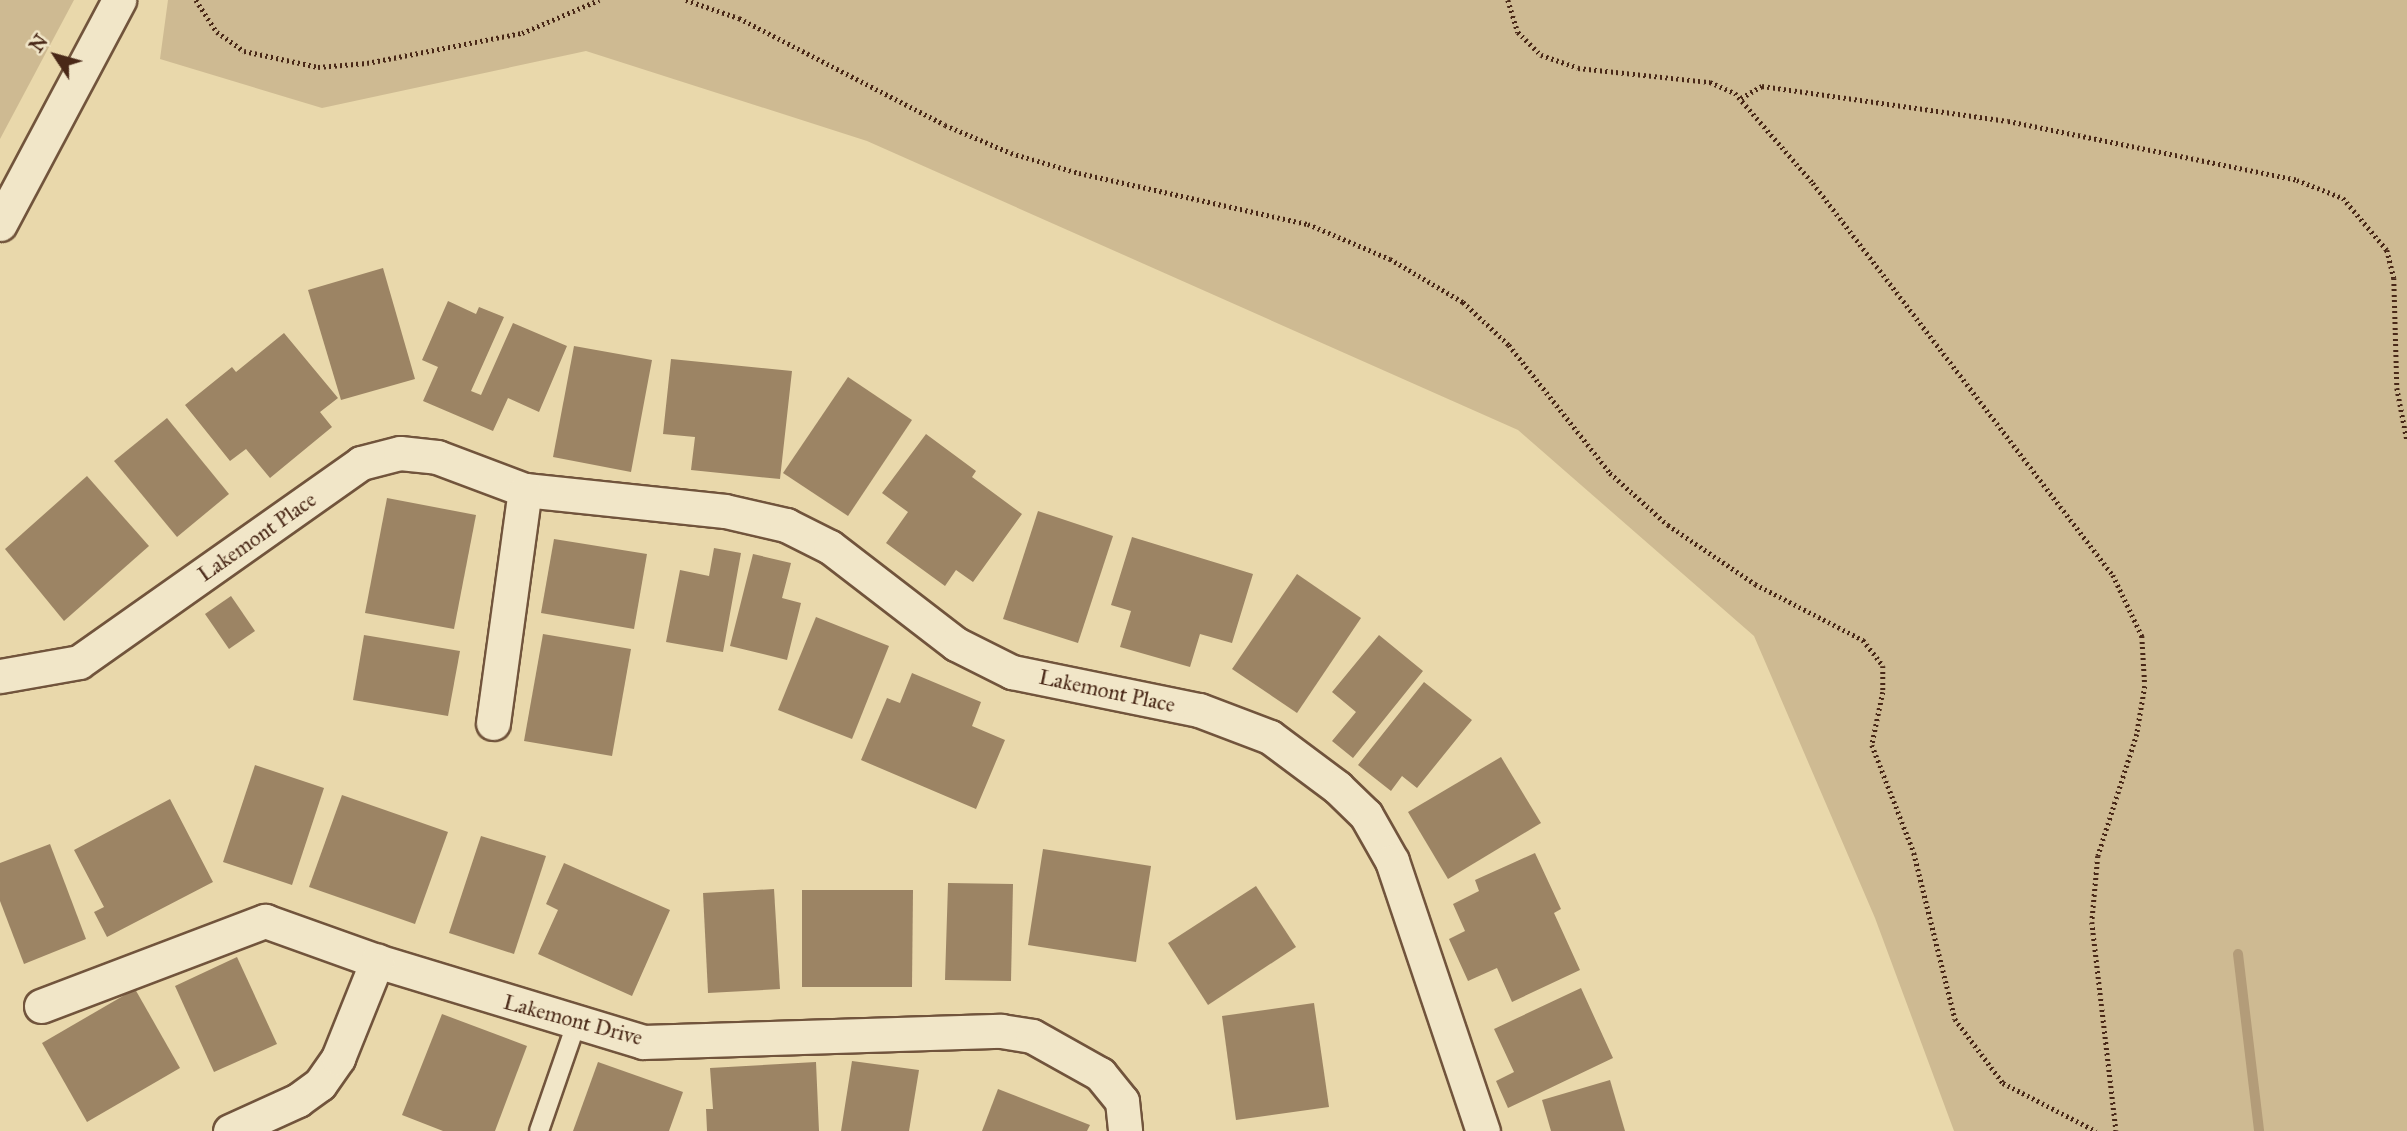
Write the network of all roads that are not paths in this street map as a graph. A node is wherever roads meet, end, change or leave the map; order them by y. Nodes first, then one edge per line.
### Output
1 (119, 0) edge
2 (0, 224) edge
3 (525, 491) junction
4 (0, 676) edge
5 (494, 723) dead end
6 (377, 961) junction
7 (41, 1006) dead end
8 (576, 1024) junction
9 (230, 1131) edge
10 (539, 1131) edge
11 (1125, 1131) edge
12 (1483, 1131) edge

1 - 2 street
3 - 4 street, Lakemont Place
3 - 5 street
3 - 12 street, Lakemont Place
6 - 7 street, Lakemont Drive
6 - 8 street, Lakemont Drive
6 - 9 street
8 - 10 lane
8 - 11 street, Lakemont Drive

